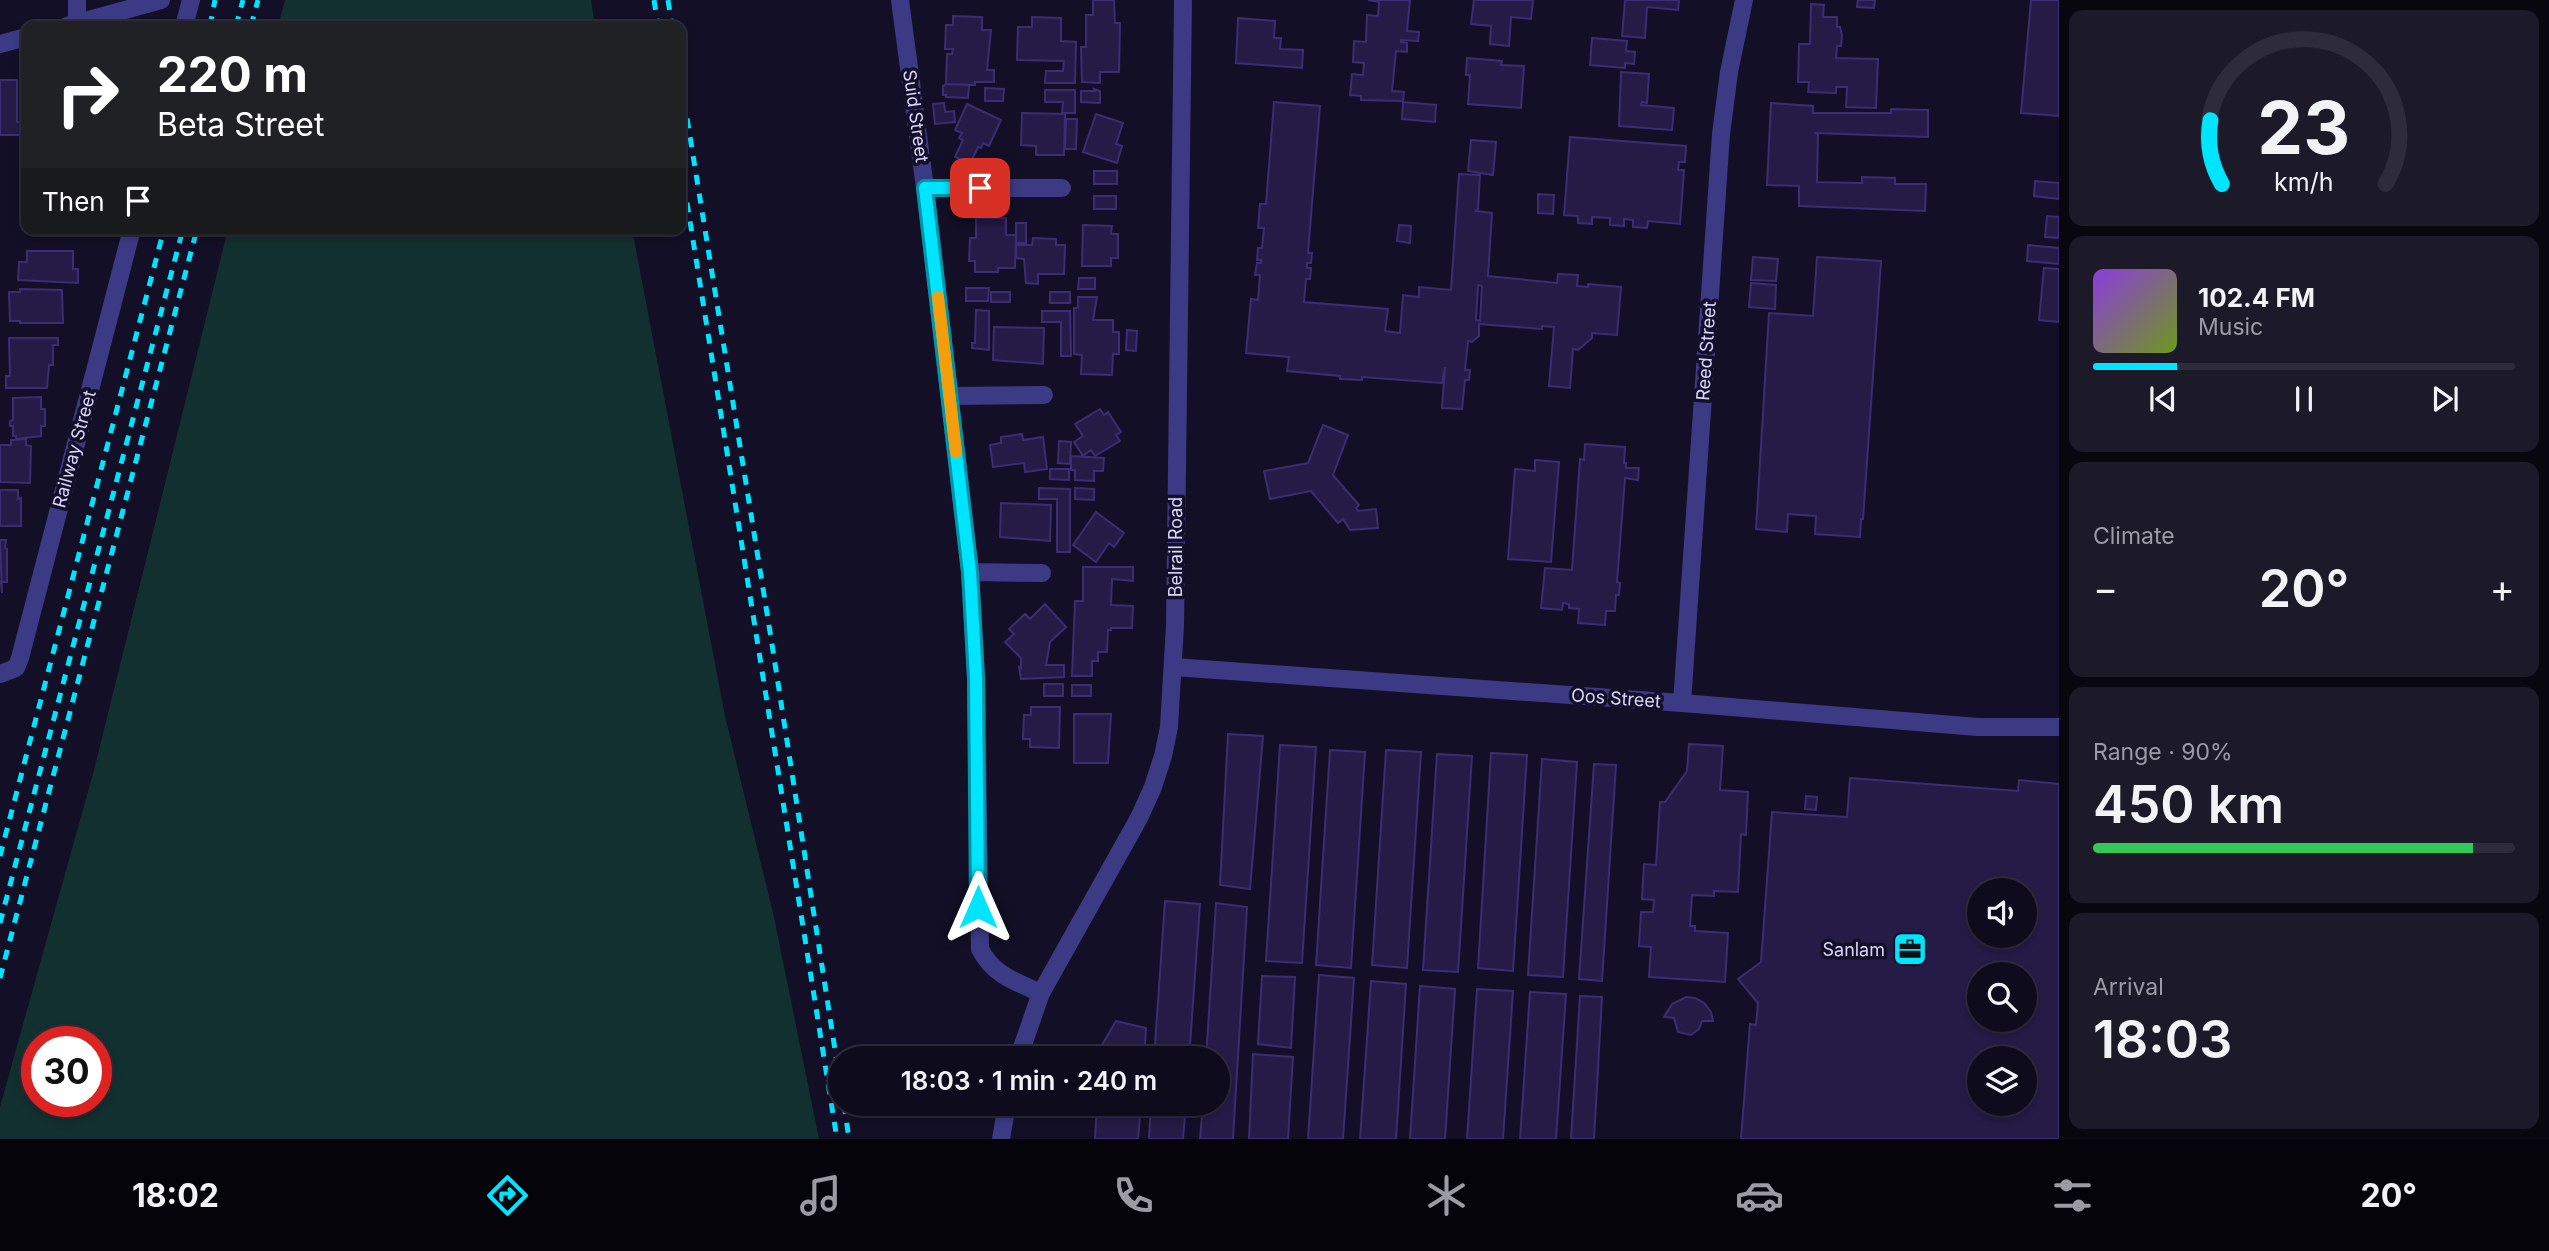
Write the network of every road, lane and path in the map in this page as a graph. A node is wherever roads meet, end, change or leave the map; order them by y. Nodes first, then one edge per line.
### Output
1 (77, 0) edge
2 (161, 0) edge
3 (191, 0) edge
4 (900, 0) edge
5 (1183, 0) edge
6 (1744, 0) edge
7 (73, 21) edge
8 (86, 21) edge
9 (185, 21) edge
10 (21, 38) edge
11 (0, 44) edge
12 (925, 188) junction
13 (1062, 188) dead end
14 (130, 235) edge
15 (1044, 395) dead end
16 (950, 396) junction
17 (970, 572) junction
18 (1042, 573) dead end
19 (1174, 667) junction
20 (8, 671) edge
21 (1682, 703) junction
22 (2059, 727) edge
23 (1041, 993) junction
24 (1023, 1046) edge
25 (1005, 1116) edge
26 (1001, 1139) edge

1 - 7 street
2 - 8 street
3 - 9 street
4 - 12 street, Suid Street
5 - 19 street, Belrail Road
6 - 21 street, Reed Street
10 - 11 street
12 - 13 street
12 - 16 street, Suid Street
14 - 20 street, Railway Street
15 - 16 street
16 - 17 street, Suid Street
17 - 18 street
17 - 23 street, Suid Street
19 - 21 street, Oos Street
19 - 23 street, Belrail Road
21 - 22 street, Oos Street
23 - 24 street, Belrail Road
25 - 26 street

